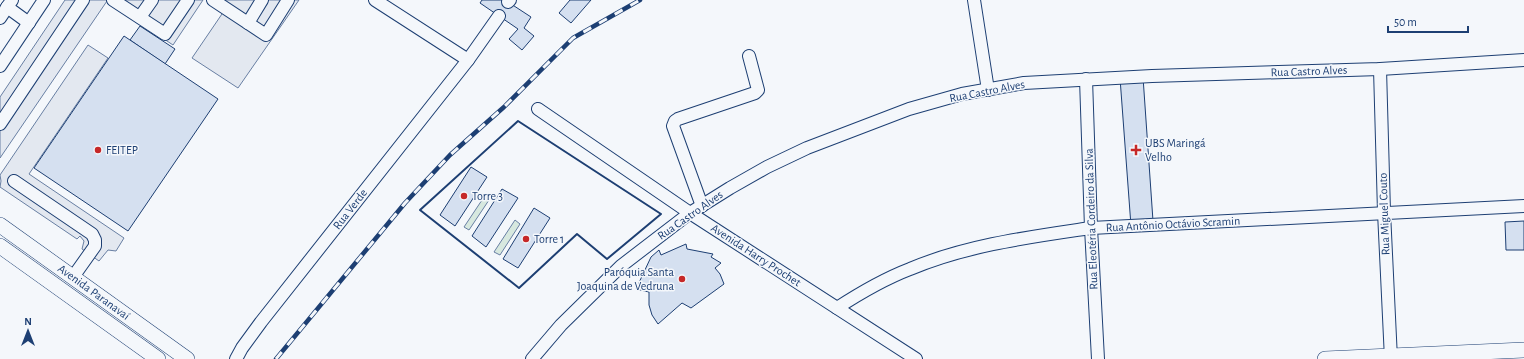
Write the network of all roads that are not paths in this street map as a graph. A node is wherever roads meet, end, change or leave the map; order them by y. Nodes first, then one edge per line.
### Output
1 (44, 0) edge
2 (83, 0) edge
3 (152, 0) edge
4 (188, 0) edge
5 (214, 0) edge
6 (262, 0) edge
7 (288, 0) edge
8 (375, 0) edge
9 (974, 0) edge
10 (116, 1) edge
11 (10, 4) edge
12 (232, 5) edge
13 (499, 16) dead end
14 (140, 17) junction
15 (0, 18) edge
16 (29, 23) junction
17 (248, 23) junction
18 (749, 56) dead end
19 (468, 60) junction
20 (1524, 60) edge
21 (0, 66) edge
22 (1380, 70) junction
23 (1086, 79) junction
24 (988, 90) junction
25 (538, 109) dead end
26 (0, 124) edge
27 (14, 181) dead end
28 (702, 206) junction
29 (1524, 206) edge
30 (1384, 212) junction
31 (690, 213) junction
32 (0, 225) edge
33 (1091, 228) junction
34 (0, 246) edge
35 (72, 276) junction
36 (59, 290) junction
37 (837, 308) junction
38 (1524, 350) edge
39 (1391, 357) edge
40 (158, 359) edge
41 (187, 359) edge
42 (236, 359) edge
43 (532, 359) edge
44 (916, 359) edge
45 (1098, 359) edge
46 (1325, 359) edge

1 - 16 street
2 - 26 street
3 - 14 street
4 - 14 street
5 - 12 street
6 - 17 street
7 - 17 street
8 - 19 street
9 - 24 street
10 - 14 street
11 - 15 street
11 - 16 street
12 - 17 street
13 - 19 street, Rua Verde
16 - 21 street
18 - 28 street
19 - 42 street, Rua Verde
20 - 22 street, Rua Castro Alves
22 - 23 street, Rua Castro Alves
22 - 30 street, Rua Miguel Couto
23 - 24 street, Rua Castro Alves
23 - 33 street, Rua Eleotéria Cordeiro da Silva
24 - 28 street, Rua Castro Alves
25 - 31 street, Avenida Harry Prochet
27 - 35 street
28 - 31 street, Rua Castro Alves
29 - 30 street, Rua Antônio Octávio Scramin
30 - 33 street, Rua Antônio Octávio Scramin
30 - 39 street, Rua Miguel Couto
31 - 37 street, Avenida Harry Prochet
31 - 43 street, Rua Castro Alves
32 - 35 main road, Avenida Paranavaí
33 - 37 street, Rua Antônio Octávio Scramin
33 - 45 street, Rua Eleotéria Cordeiro da Silva
34 - 36 main road, Avenida Paranavaí
35 - 36 main road
35 - 41 main road, Avenida Paranavaí
36 - 40 main road, Avenida Paranavaí
37 - 44 street, Avenida Harry Prochet
38 - 39 main road
39 - 46 main road

